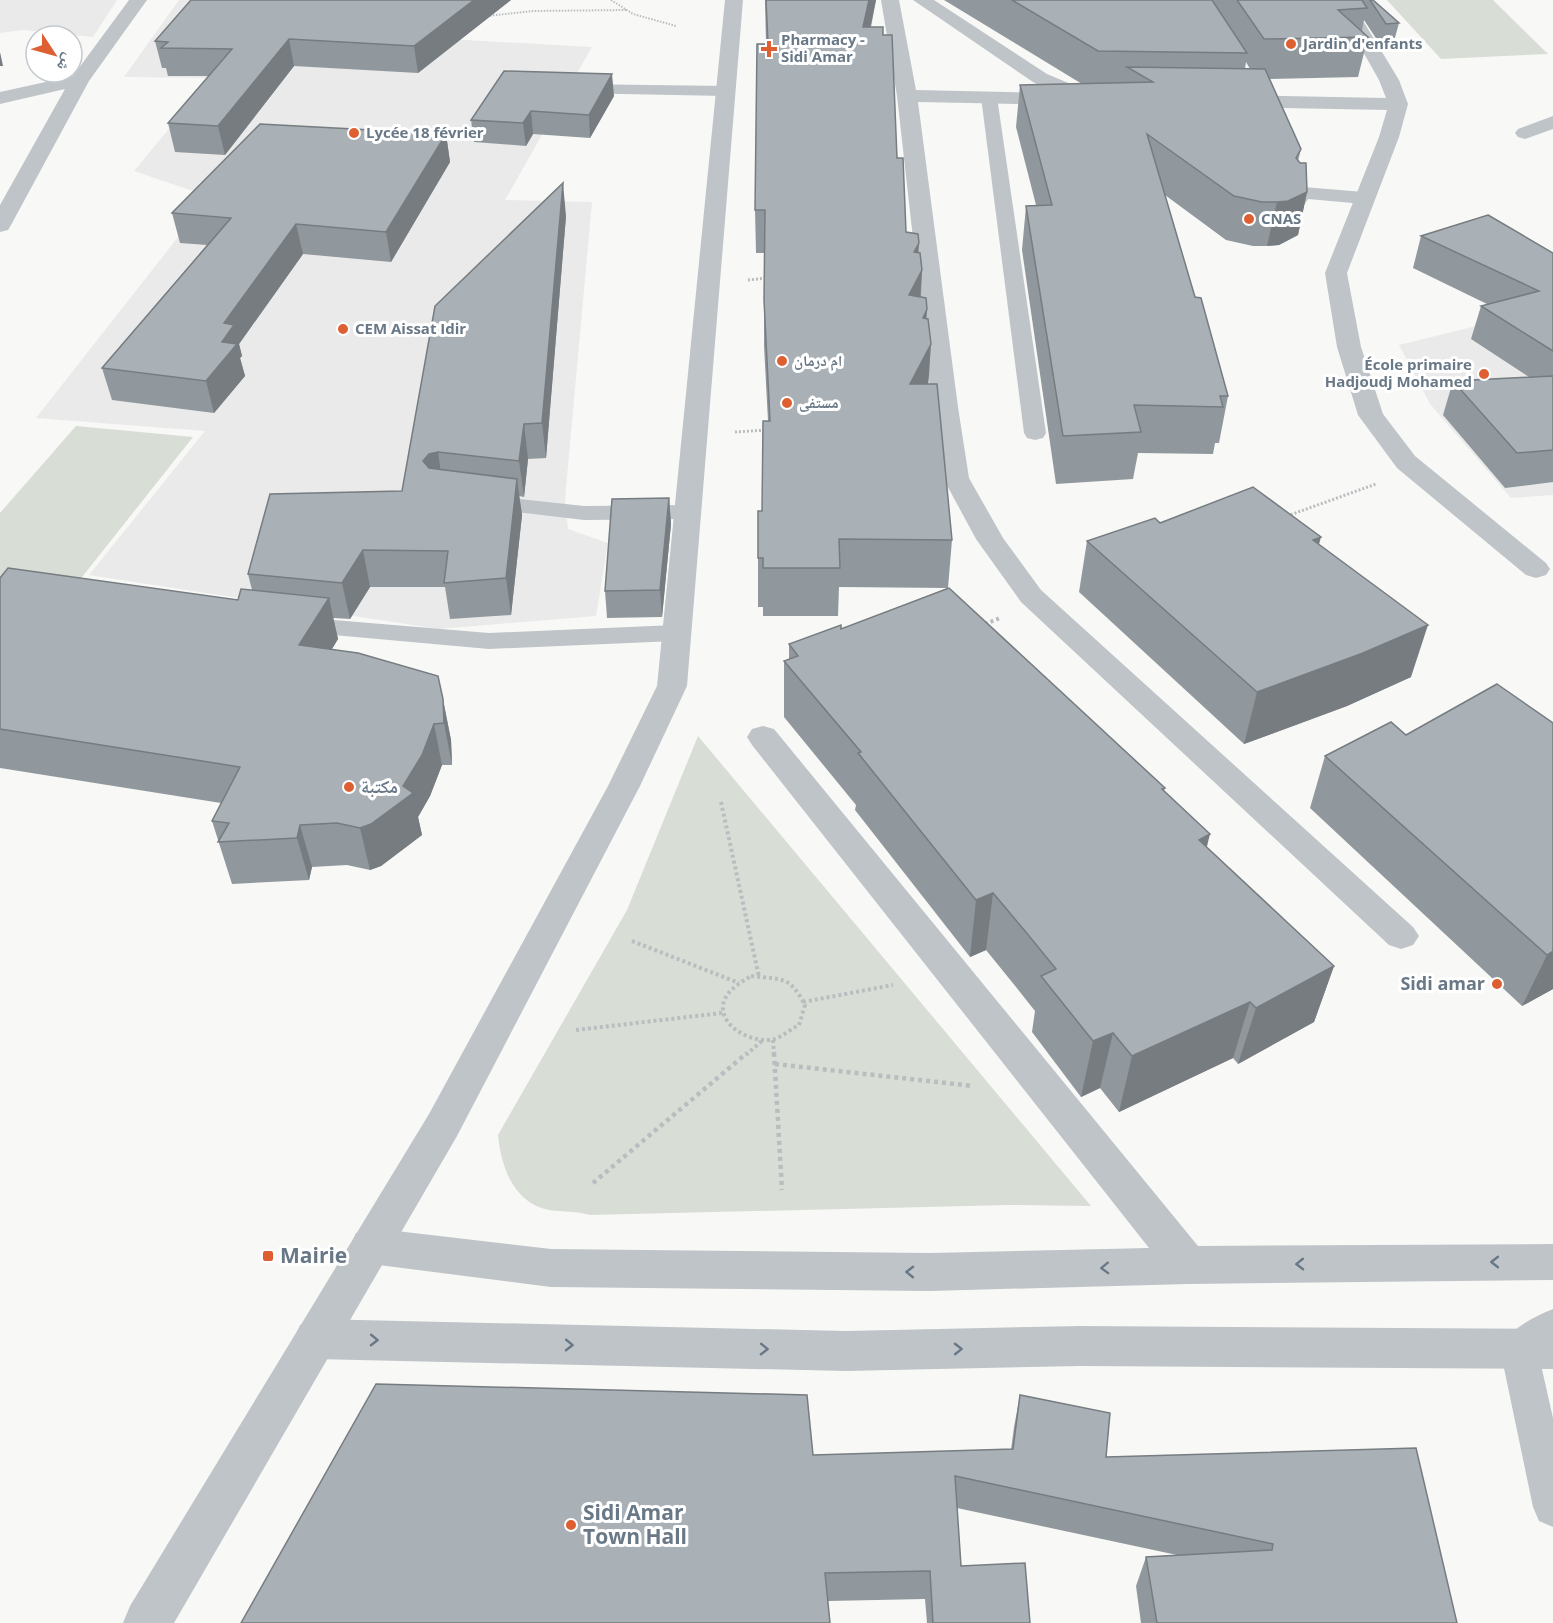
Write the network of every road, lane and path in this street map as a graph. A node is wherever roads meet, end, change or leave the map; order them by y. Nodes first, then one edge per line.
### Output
1 (138, 0) edge
2 (611, 0) edge
3 (734, 0) edge
4 (890, 0) edge
5 (922, 0) edge
6 (1333, 0) edge
7 (627, 10) junction
8 (485, 16) dead end
9 (676, 26) dead end
10 (84, 74) edge
11 (1246, 82) edge
12 (62, 84) edge
13 (78, 84) edge
14 (558, 89) edge
15 (726, 91) junction
16 (907, 96) junction
17 (0, 98) edge
18 (989, 98) junction
19 (1212, 101) edge
20 (1257, 101) junction
21 (1398, 104) junction
22 (1553, 122) edge
23 (1525, 133) dead end
24 (1364, 198) junction
25 (1298, 200) edge
26 (0, 225) edge
27 (778, 278) edge
28 (708, 282) junction
29 (773, 430) edge
30 (1035, 433) dead end
31 (696, 434) junction
32 (466, 500) edge
33 (688, 512) junction
34 (1547, 571) edge
35 (271, 622) edge
36 (675, 633) junction
37 (763, 737) dead end
38 (721, 802) dead end
39 (1401, 936) dead end
40 (632, 941) dead end
41 (759, 977) junction
42 (739, 984) junction
43 (893, 985) dead end
44 (803, 1002) junction
45 (722, 1013) junction
46 (576, 1030) dead end
47 (764, 1039) junction
48 (773, 1040) junction
49 (775, 1064) junction
50 (974, 1086) dead end
51 (593, 1183) dead end
52 (782, 1190) dead end
53 (371, 1246) junction
54 (1553, 1262) edge
55 (1188, 1265) junction
56 (315, 1339) junction
57 (1542, 1341) edge
58 (1553, 1507) edge
59 (147, 1623) edge

1 - 10 street
2 - 7 path
3 - 15 street
4 - 16 street
5 - 18 street
6 - 21 street
7 - 8 path
7 - 9 path
11 - 20 street
12 - 17 street
13 - 26 street
14 - 15 lane
15 - 28 street
16 - 18 street
16 - 39 street
18 - 30 lane
19 - 20 street
20 - 21 street
21 - 24 street
22 - 23 street
24 - 25 lane
24 - 34 street
27 - 28 path
28 - 31 street
29 - 31 path
31 - 33 street
32 - 33 lane
33 - 36 street
35 - 36 lane
36 - 53 street
37 - 55 street
38 - 41 path
40 - 42 path
41 - 42 path
41 - 44 path
42 - 45 path
43 - 44 path
44 - 48 path
45 - 46 path
45 - 47 path
47 - 48 path
47 - 51 path
48 - 49 path
49 - 50 path
49 - 52 path
55 -> 53 street
53 - 56 street
54 -> 55 street
56 -> 57 street
56 - 59 street
57 - 58 lane

